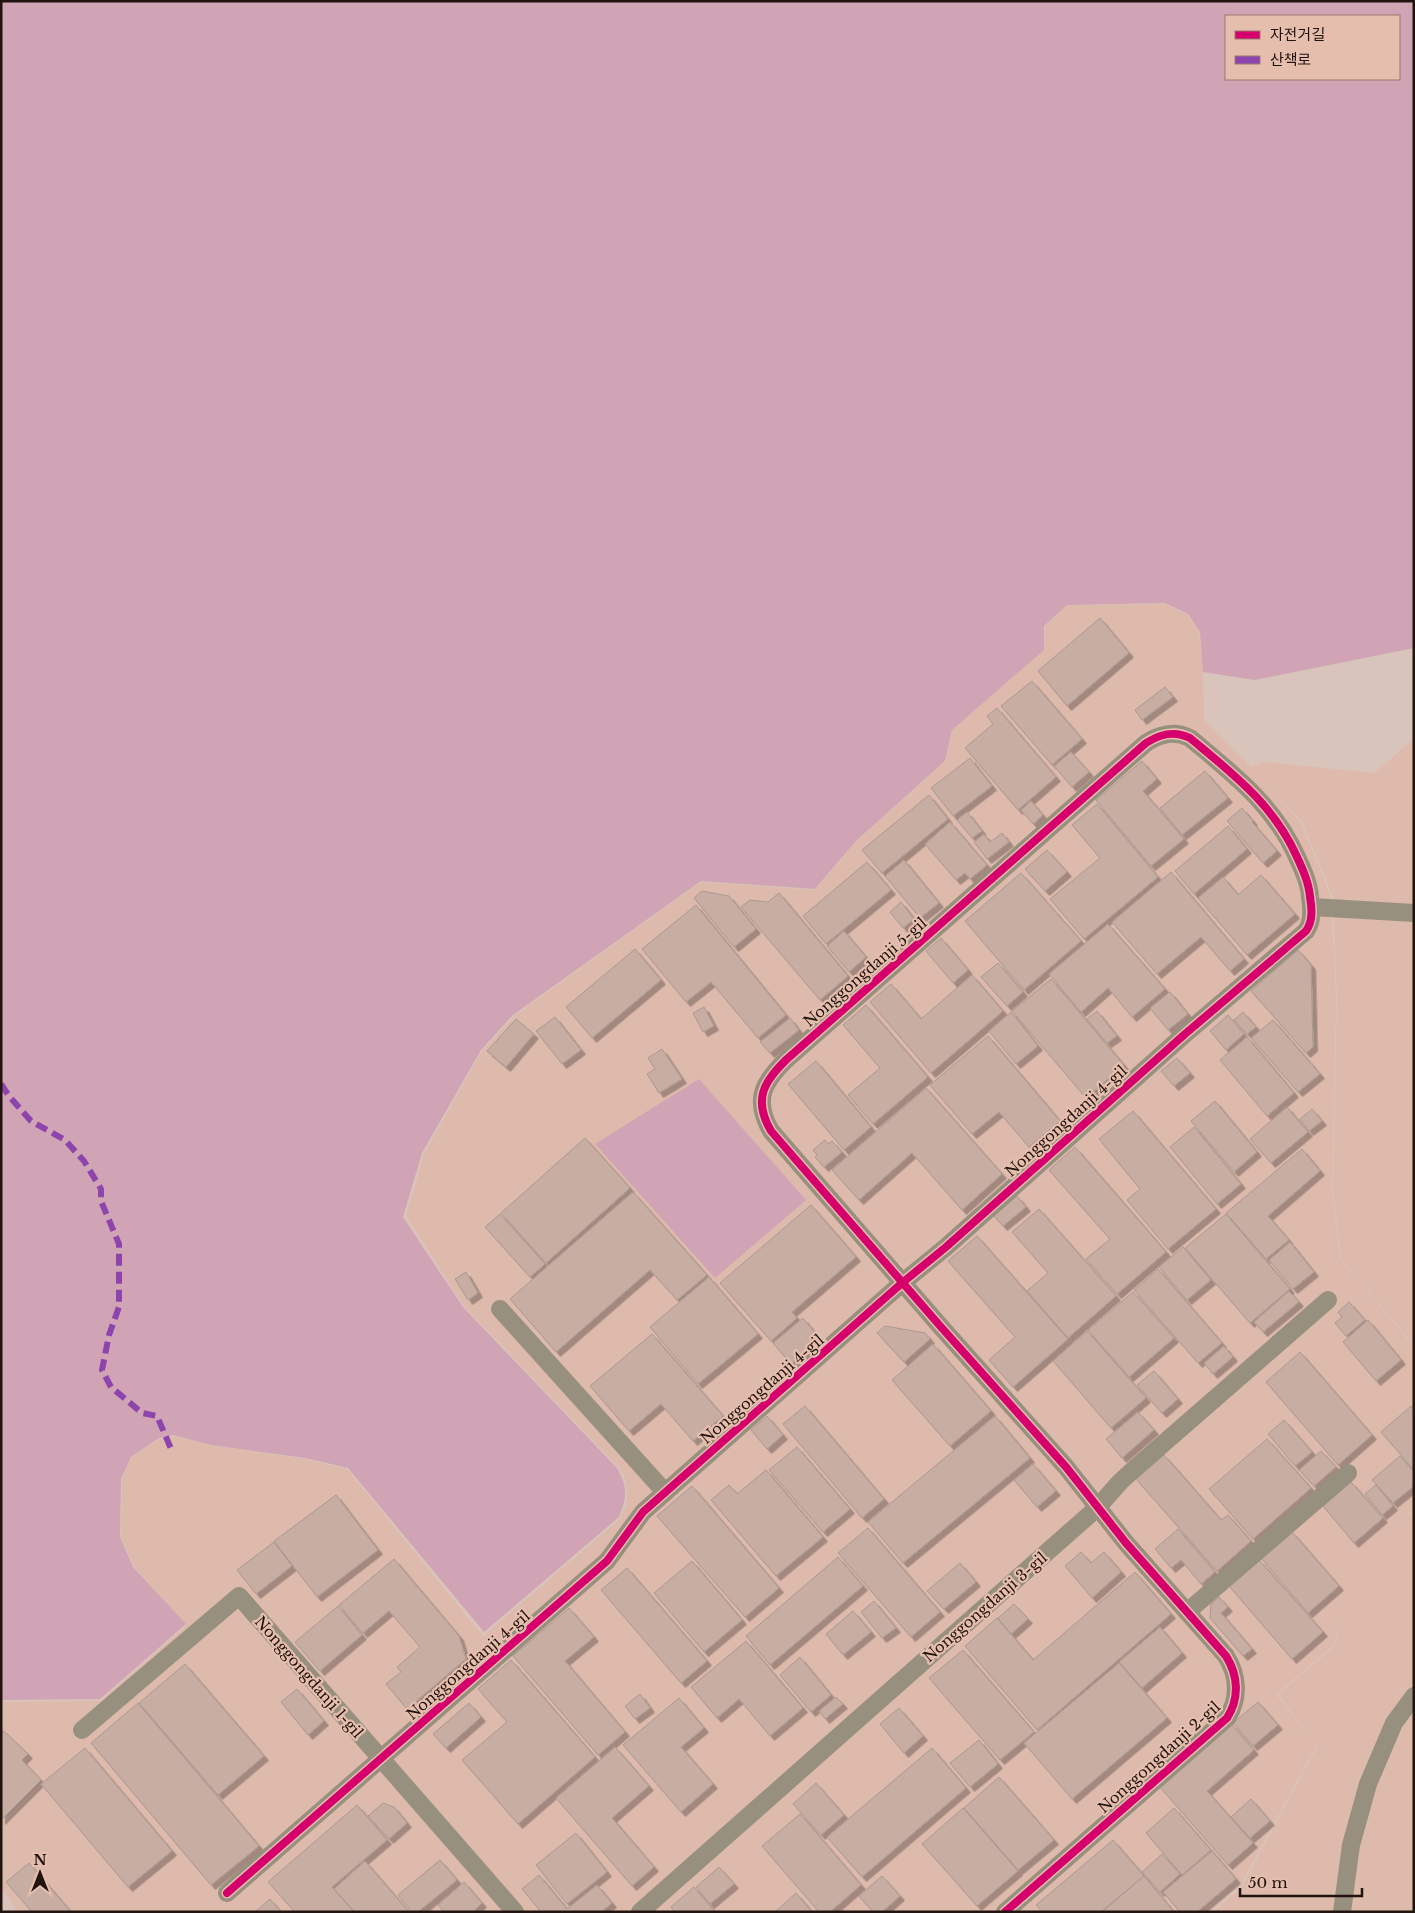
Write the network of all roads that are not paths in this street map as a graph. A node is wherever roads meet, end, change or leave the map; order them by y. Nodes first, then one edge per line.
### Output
1 (1312, 907) junction
2 (1414, 913) edge
3 (902, 1283) junction
4 (1328, 1300) dead end
5 (500, 1309) dead end
6 (1348, 1473) dead end
7 (665, 1492) junction
8 (1097, 1508) junction
9 (1187, 1612) junction
10 (1414, 1696) edge
11 (82, 1730) dead end
12 (382, 1759) junction
13 (227, 1893) dead end
14 (515, 1912) edge
15 (640, 1912) edge
16 (1004, 1912) edge
17 (1342, 1912) edge

1 - 2 street
1 - 3 street, Nonggongdanji 4-gil
1 - 3 street, Nonggongdanji 5-gil
3 - 7 street, Nonggongdanji 4-gil
3 - 8 street, Nonggongdanji 5-gil
4 - 8 street, Nonggongdanji 3-gil
5 - 7 street
6 - 9 street
7 - 12 street, Nonggongdanji 4-gil
8 - 9 street, Nonggongdanji 2-gil
8 - 15 street, Nonggongdanji 3-gil
9 - 16 street, Nonggongdanji 2-gil
10 - 17 street
11 - 12 street, Nonggongdanji 1-gil
12 - 13 street, Nonggongdanji 4-gil
12 - 14 street, Nonggongdanji 1-gil

